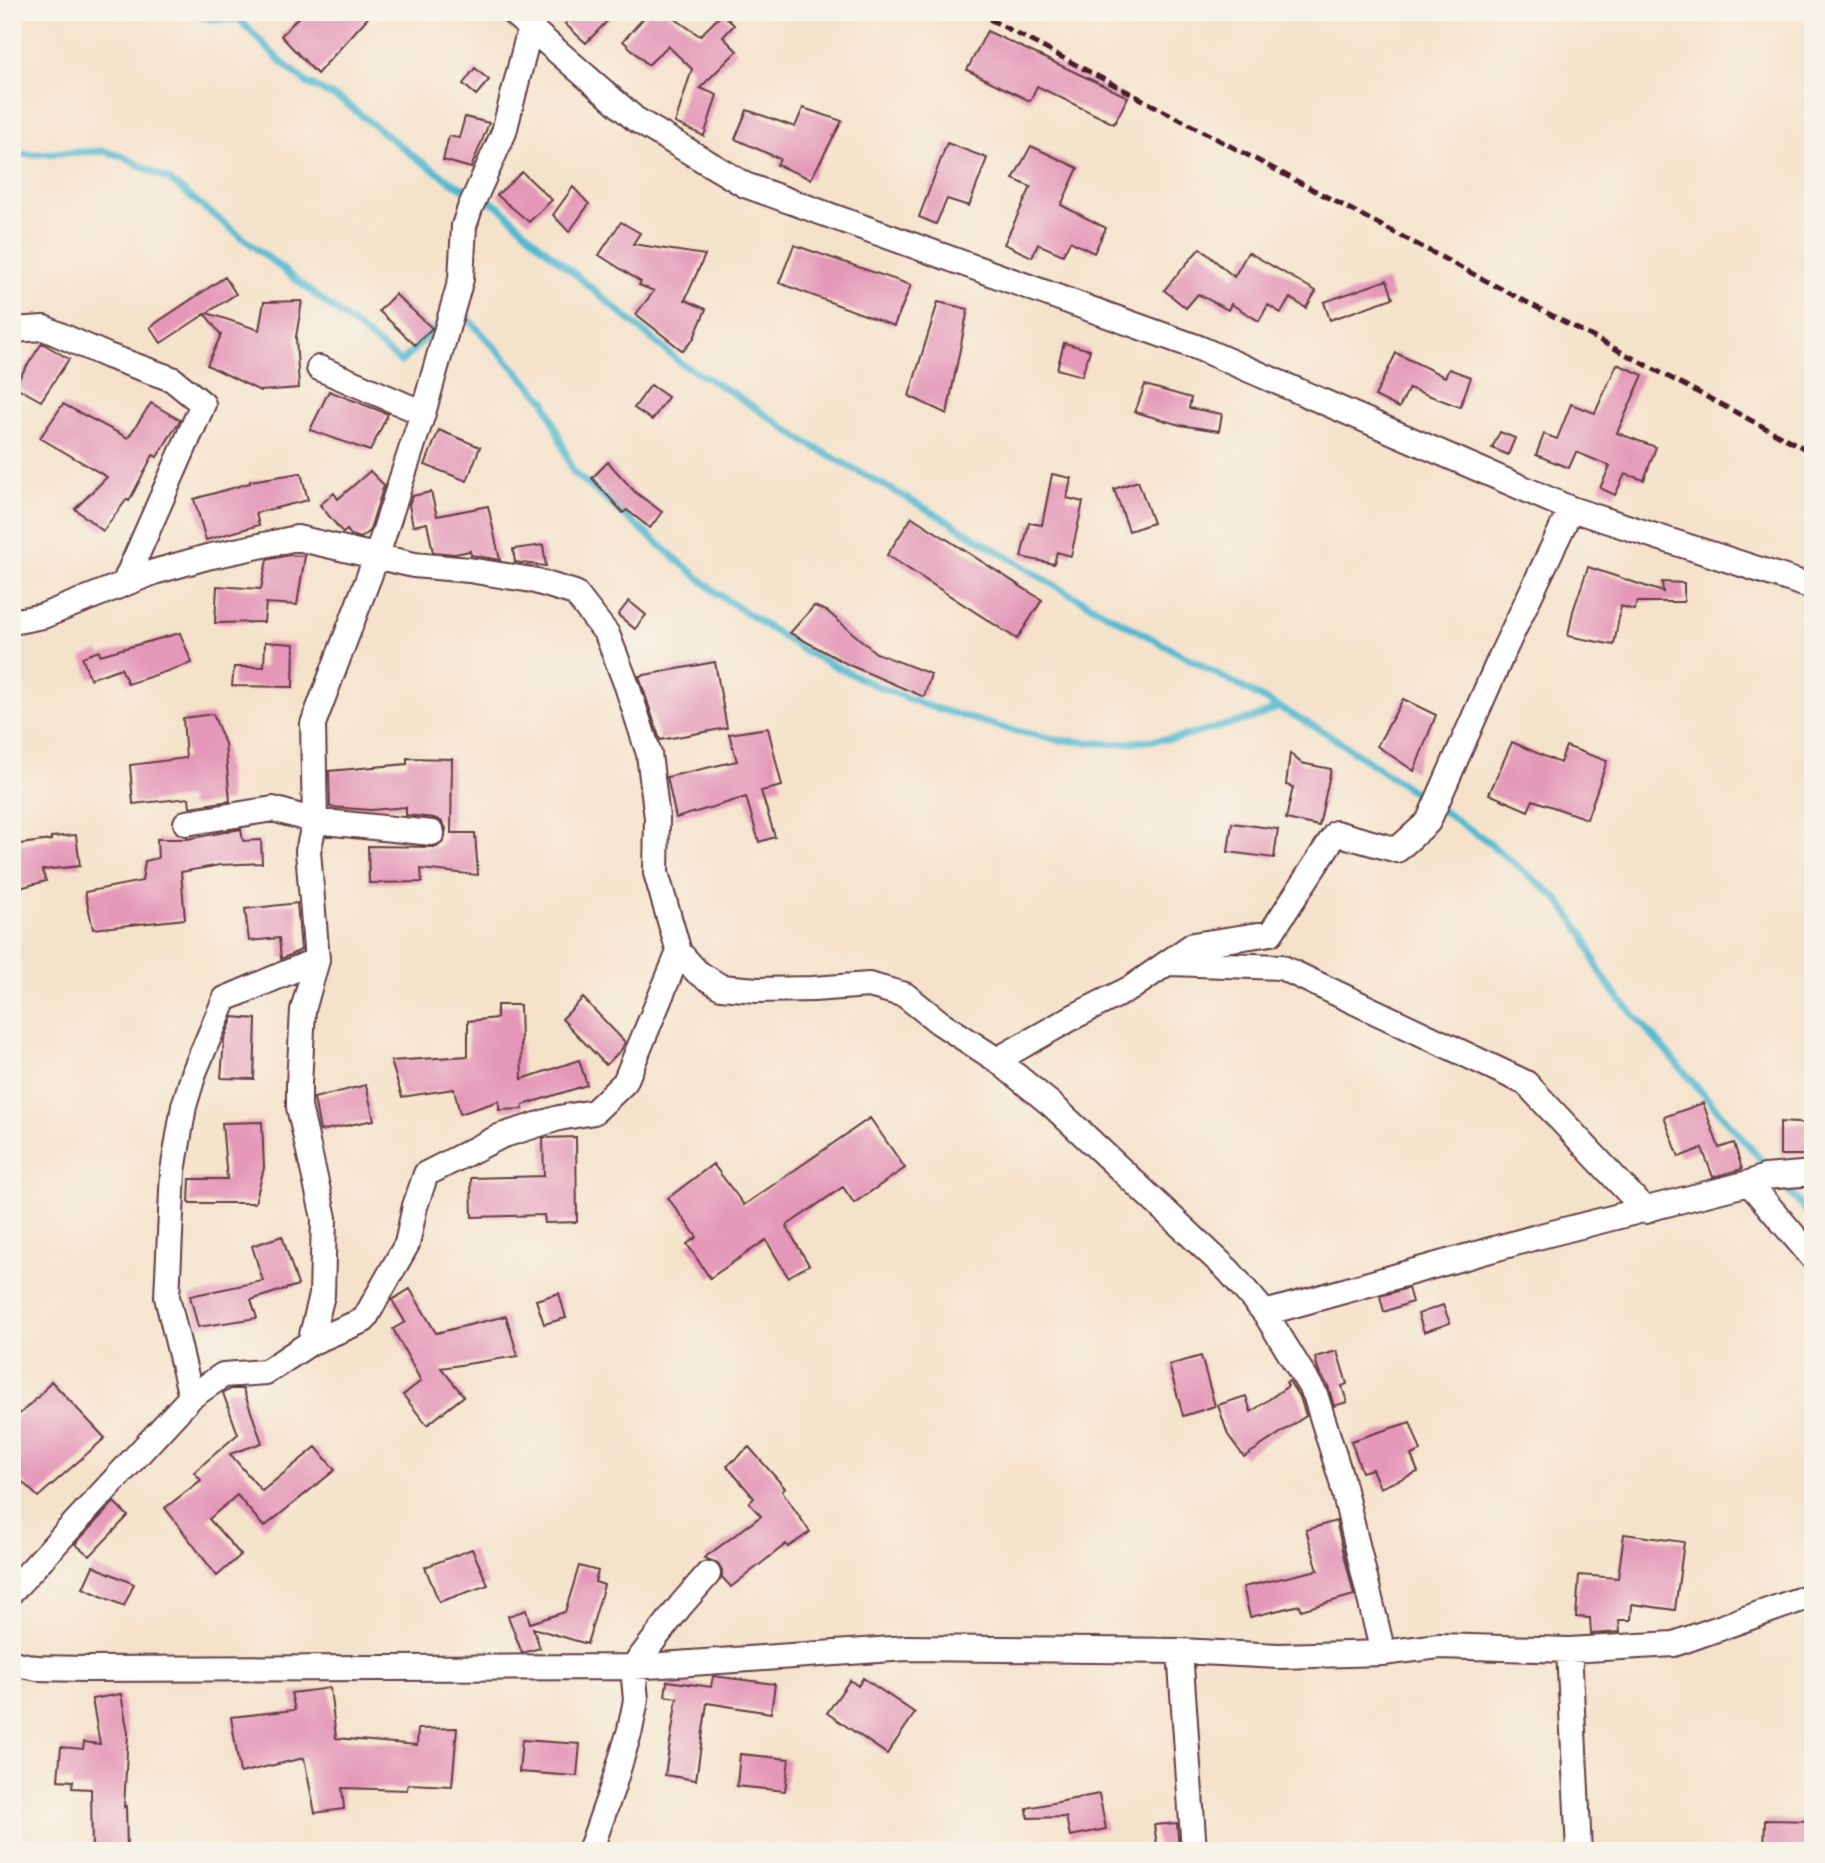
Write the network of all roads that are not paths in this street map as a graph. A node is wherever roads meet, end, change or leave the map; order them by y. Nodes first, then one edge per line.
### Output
1 (524, 19) edge
2 (12, 330) edge
3 (319, 368) dead end
4 (423, 413) junction
5 (1570, 509) junction
6 (376, 558) junction
7 (124, 584) junction
8 (1813, 587) edge
9 (12, 622) edge
10 (315, 821) junction
11 (186, 823) dead end
12 (432, 833) dead end
13 (679, 952) junction
14 (317, 960) junction
15 (1171, 962) junction
16 (997, 1059) junction
17 (1806, 1174) edge
18 (1757, 1180) junction
19 (1646, 1211) junction
20 (1813, 1258) edge
21 (1265, 1312) junction
22 (310, 1343) junction
23 (191, 1397) junction
24 (708, 1574) dead end
25 (12, 1591) edge
26 (1813, 1595) edge
27 (1569, 1650) junction
28 (1180, 1651) junction
29 (1383, 1653) junction
30 (12, 1663) edge
31 (633, 1667) junction
32 (590, 1851) edge
33 (1194, 1851) edge
34 (1579, 1851) edge

1 - 4 street
1 - 5 street
2 - 7 street
3 - 4 street
4 - 6 street
5 - 8 street
5 - 15 street
6 - 7 street
6 - 10 street
6 - 13 street
7 - 9 street
10 - 11 street
10 - 12 street
10 - 14 street
13 - 16 street
13 - 22 street
14 - 22 street
14 - 23 street
15 - 16 street
15 - 19 street
16 - 21 street
17 - 18 street
18 - 19 street
18 - 20 street
19 - 21 street
21 - 29 street
22 - 23 street
23 - 25 street
24 - 31 street
26 - 27 street
27 - 29 street
27 - 34 street
28 - 29 street
28 - 31 street
28 - 33 street
30 - 31 street
31 - 32 street

